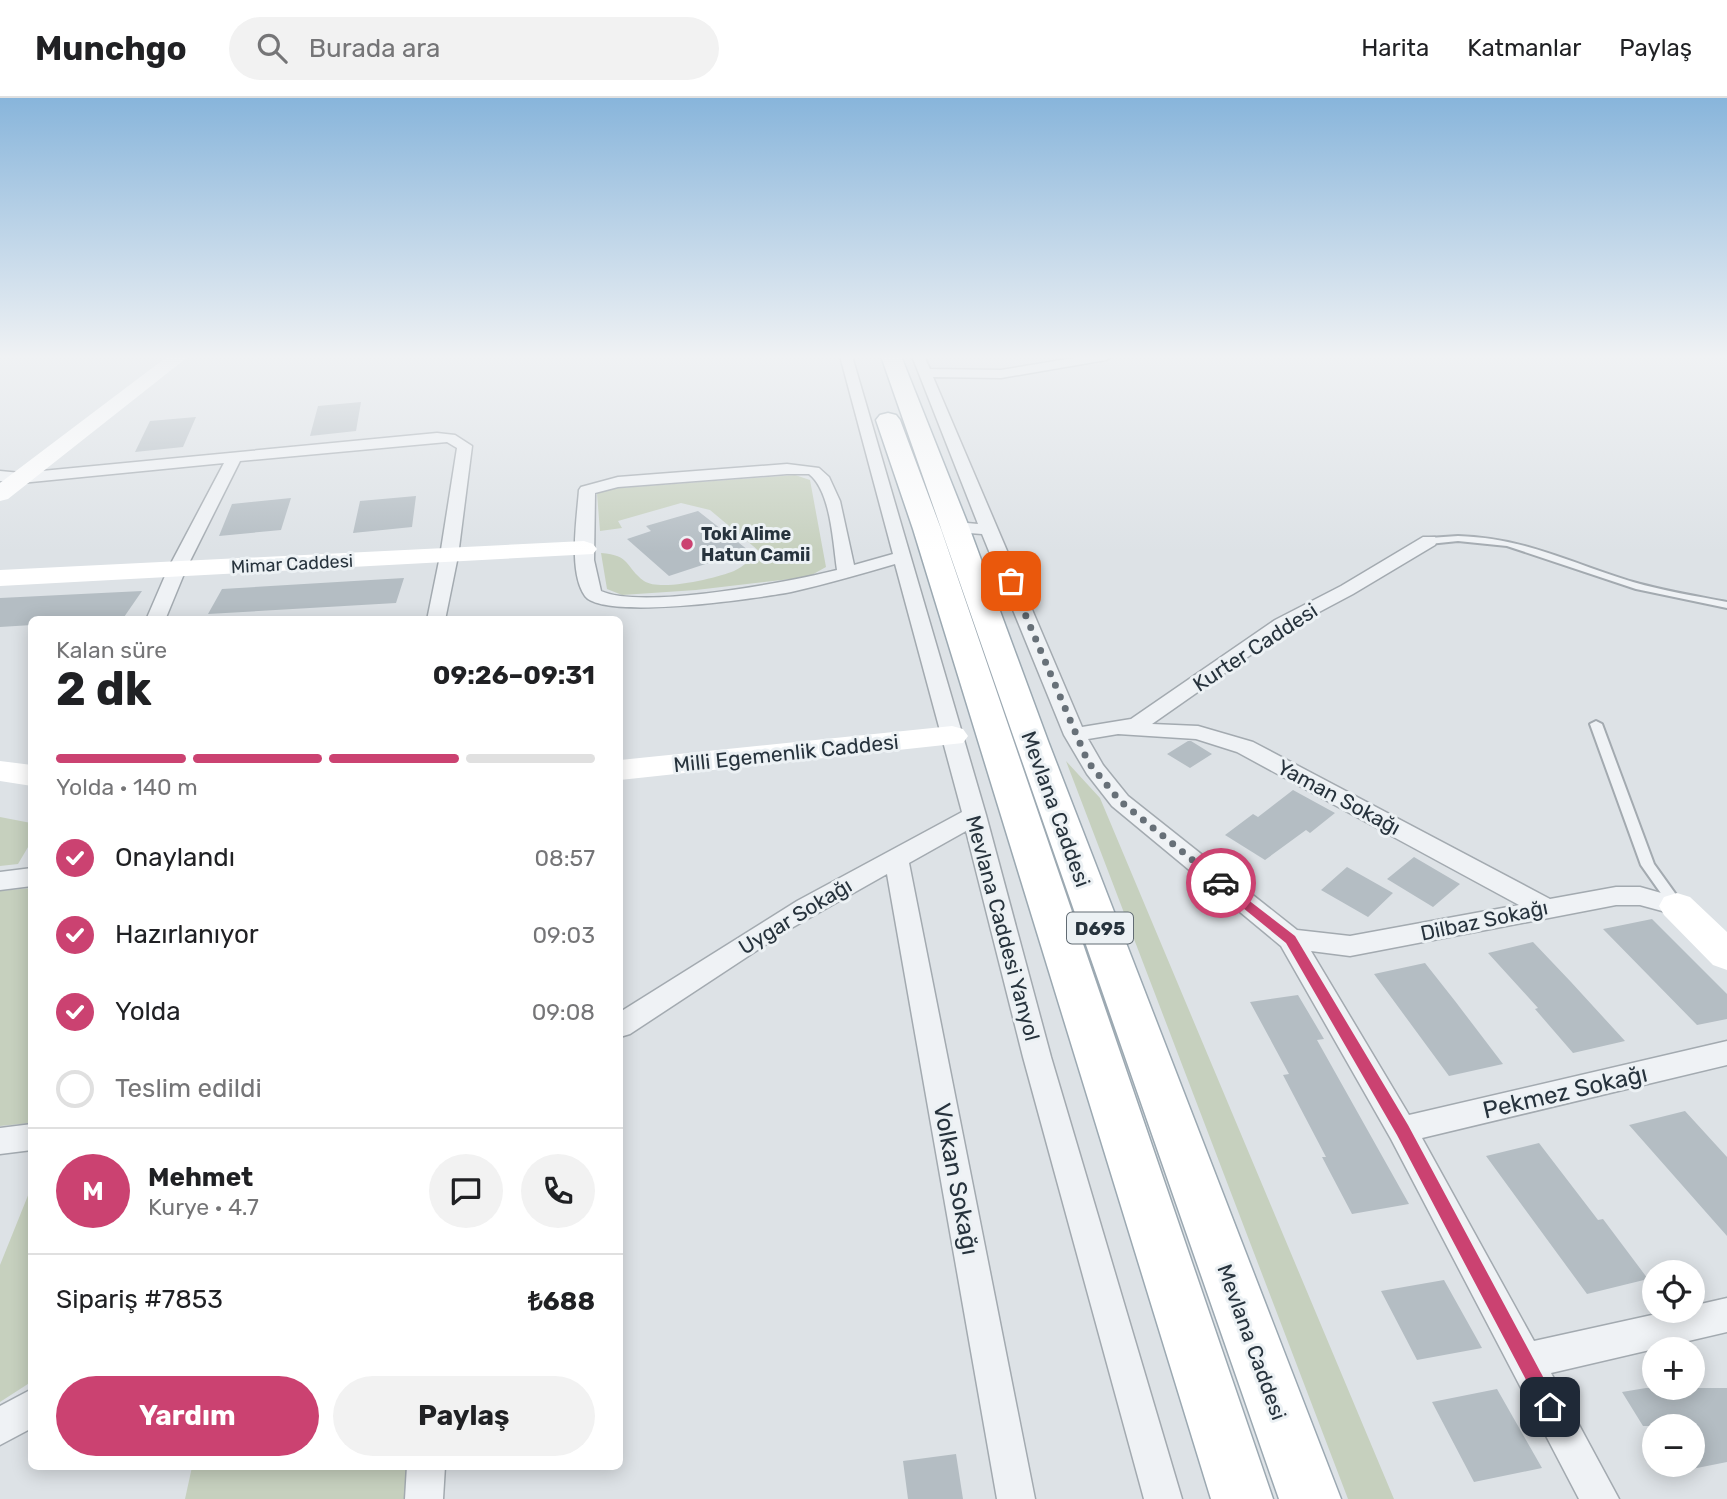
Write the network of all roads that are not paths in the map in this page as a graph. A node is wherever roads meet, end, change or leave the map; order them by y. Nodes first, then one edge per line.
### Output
1 (89, 421) edge
2 (864, 421) edge
3 (890, 421) edge
4 (931, 421) edge
5 (235, 456) junction
6 (815, 471) joint
7 (11, 477) edge
8 (0, 494) edge
9 (973, 529) junction
10 (1429, 541) joint
11 (584, 549) junction
12 (449, 556) junction
13 (902, 557) junction
14 (177, 569) junction
15 (846, 572) junction
16 (0, 578) edge
17 (604, 602) joint
18 (1727, 605) edge
19 (157, 616) edge
20 (437, 616) edge
21 (1596, 723) dead end
22 (1121, 728) junction
23 (1075, 735) junction
24 (952, 736) junction
25 (623, 770) edge
26 (0, 771) edge
27 (28, 775) edge
28 (974, 815) junction
29 (896, 859) junction
30 (28, 878) edge
31 (0, 881) edge
32 (1677, 906) junction
33 (1544, 908) junction
34 (1290, 939) junction
35 (1727, 955) edge
36 (623, 1024) edge
37 (1727, 1053) edge
38 (1402, 1130) junction
39 (28, 1138) edge
40 (0, 1141) edge
41 (1727, 1315) edge
42 (1525, 1361) junction
43 (28, 1410) edge
44 (0, 1427) edge
45 (426, 1470) edge
46 (424, 1499) edge
47 (1016, 1499) edge
48 (1163, 1499) edge
49 (1242, 1499) edge
50 (1310, 1499) edge
51 (1600, 1499) edge

1 - 7 street
2 - 13 street, Mevlana Caddesi Yanyol
3 - 49 main road, Mevlana Caddesi / D695
4 - 9 main road, Mevlana Caddesi / D695
5 - 7 street
5 - 12 street
5 - 14 street
6 - 11 street
6 - 15 street
7 - 8 street
9 - 23 street
9 - 50 main road, Mevlana Caddesi / D695
10 - 18 lane
10 - 22 street, Kurter Caddesi
11 - 12 street, Mimar Caddesi
11 - 17 street
12 - 14 street, Mimar Caddesi
12 - 20 street
13 - 15 street
13 - 24 street, Mevlana Caddesi Yanyol
14 - 16 street, Mimar Caddesi
14 - 19 street
15 - 17 street
21 - 32 lane
22 - 23 street, Kurter Caddesi
22 - 33 street, Yaman Sokağı
23 - 34 street
24 - 25 street, Milli Egemenlik Caddesi
24 - 28 street, Mevlana Caddesi Yanyol
26 - 27 street
28 - 29 street, Uygar Sokağı
28 - 48 street, Mevlana Caddesi Yanyol
29 - 36 street, Uygar Sokağı
29 - 47 street, Volkan Sokağı
30 - 31 street
32 - 33 street, Dilbaz Sokağı
32 - 35 street
33 - 34 street, Dilbaz Sokağı
34 - 38 street
37 - 38 street, Pekmez Sokağı
38 - 42 street
39 - 40 street
41 - 42 street
42 - 51 street
43 - 44 street
45 - 46 street

